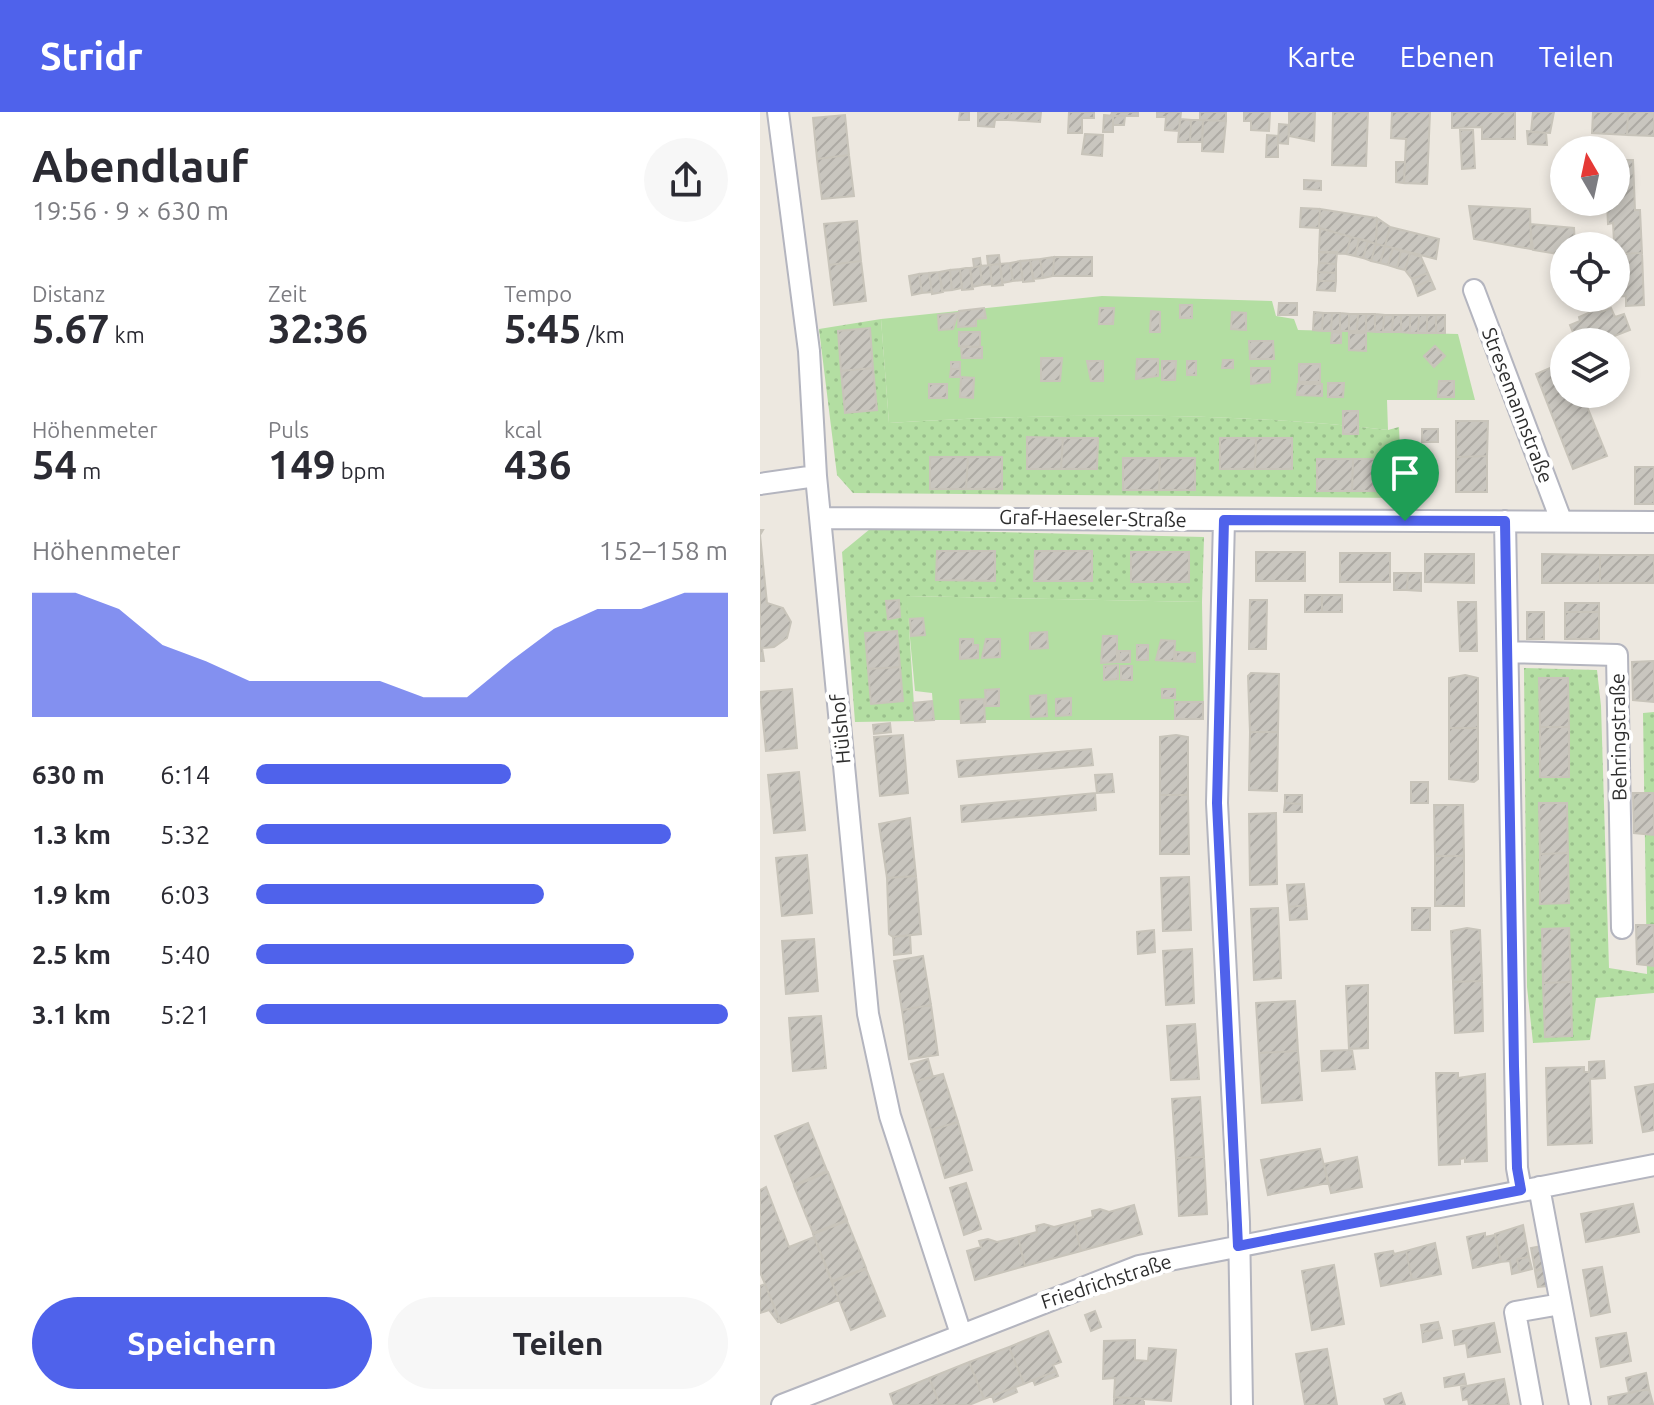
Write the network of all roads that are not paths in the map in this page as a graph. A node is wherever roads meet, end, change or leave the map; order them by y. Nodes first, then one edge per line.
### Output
1 (778, 112) edge
2 (1474, 290) dead end
3 (816, 476) junction
4 (760, 484) edge
5 (820, 518) junction
6 (1224, 520) junction
7 (1561, 520) junction
8 (1505, 521) junction
9 (1654, 522) edge
10 (1508, 652) junction
11 (1622, 928) dead end
12 (1654, 1165) edge
13 (1530, 1189) junction
14 (1238, 1246) junction
15 (1561, 1304) junction
16 (961, 1334) junction
17 (782, 1405) edge
18 (1242, 1405) edge
19 (1532, 1405) edge
20 (1580, 1405) edge

1 - 3 street, Hülshof
2 - 7 street, Stresemannstraße
3 - 4 street
3 - 5 street, Hülshof
5 - 6 street, Graf-Haeseler-Straße
5 - 16 street, Hülshof
6 - 8 street, Graf-Haeseler-Straße
6 - 14 street
7 - 8 street, Graf-Haeseler-Straße
7 - 9 street, Graf-Haeseler-Straße
8 - 10 street
10 - 11 street, Behringstraße
10 - 13 street
12 - 13 street, Friedrichstraße
13 - 14 street, Friedrichstraße
13 - 15 street
14 - 16 street, Friedrichstraße
14 - 18 street
15 - 19 street
15 - 20 street
16 - 17 street, Friedrichstraße

